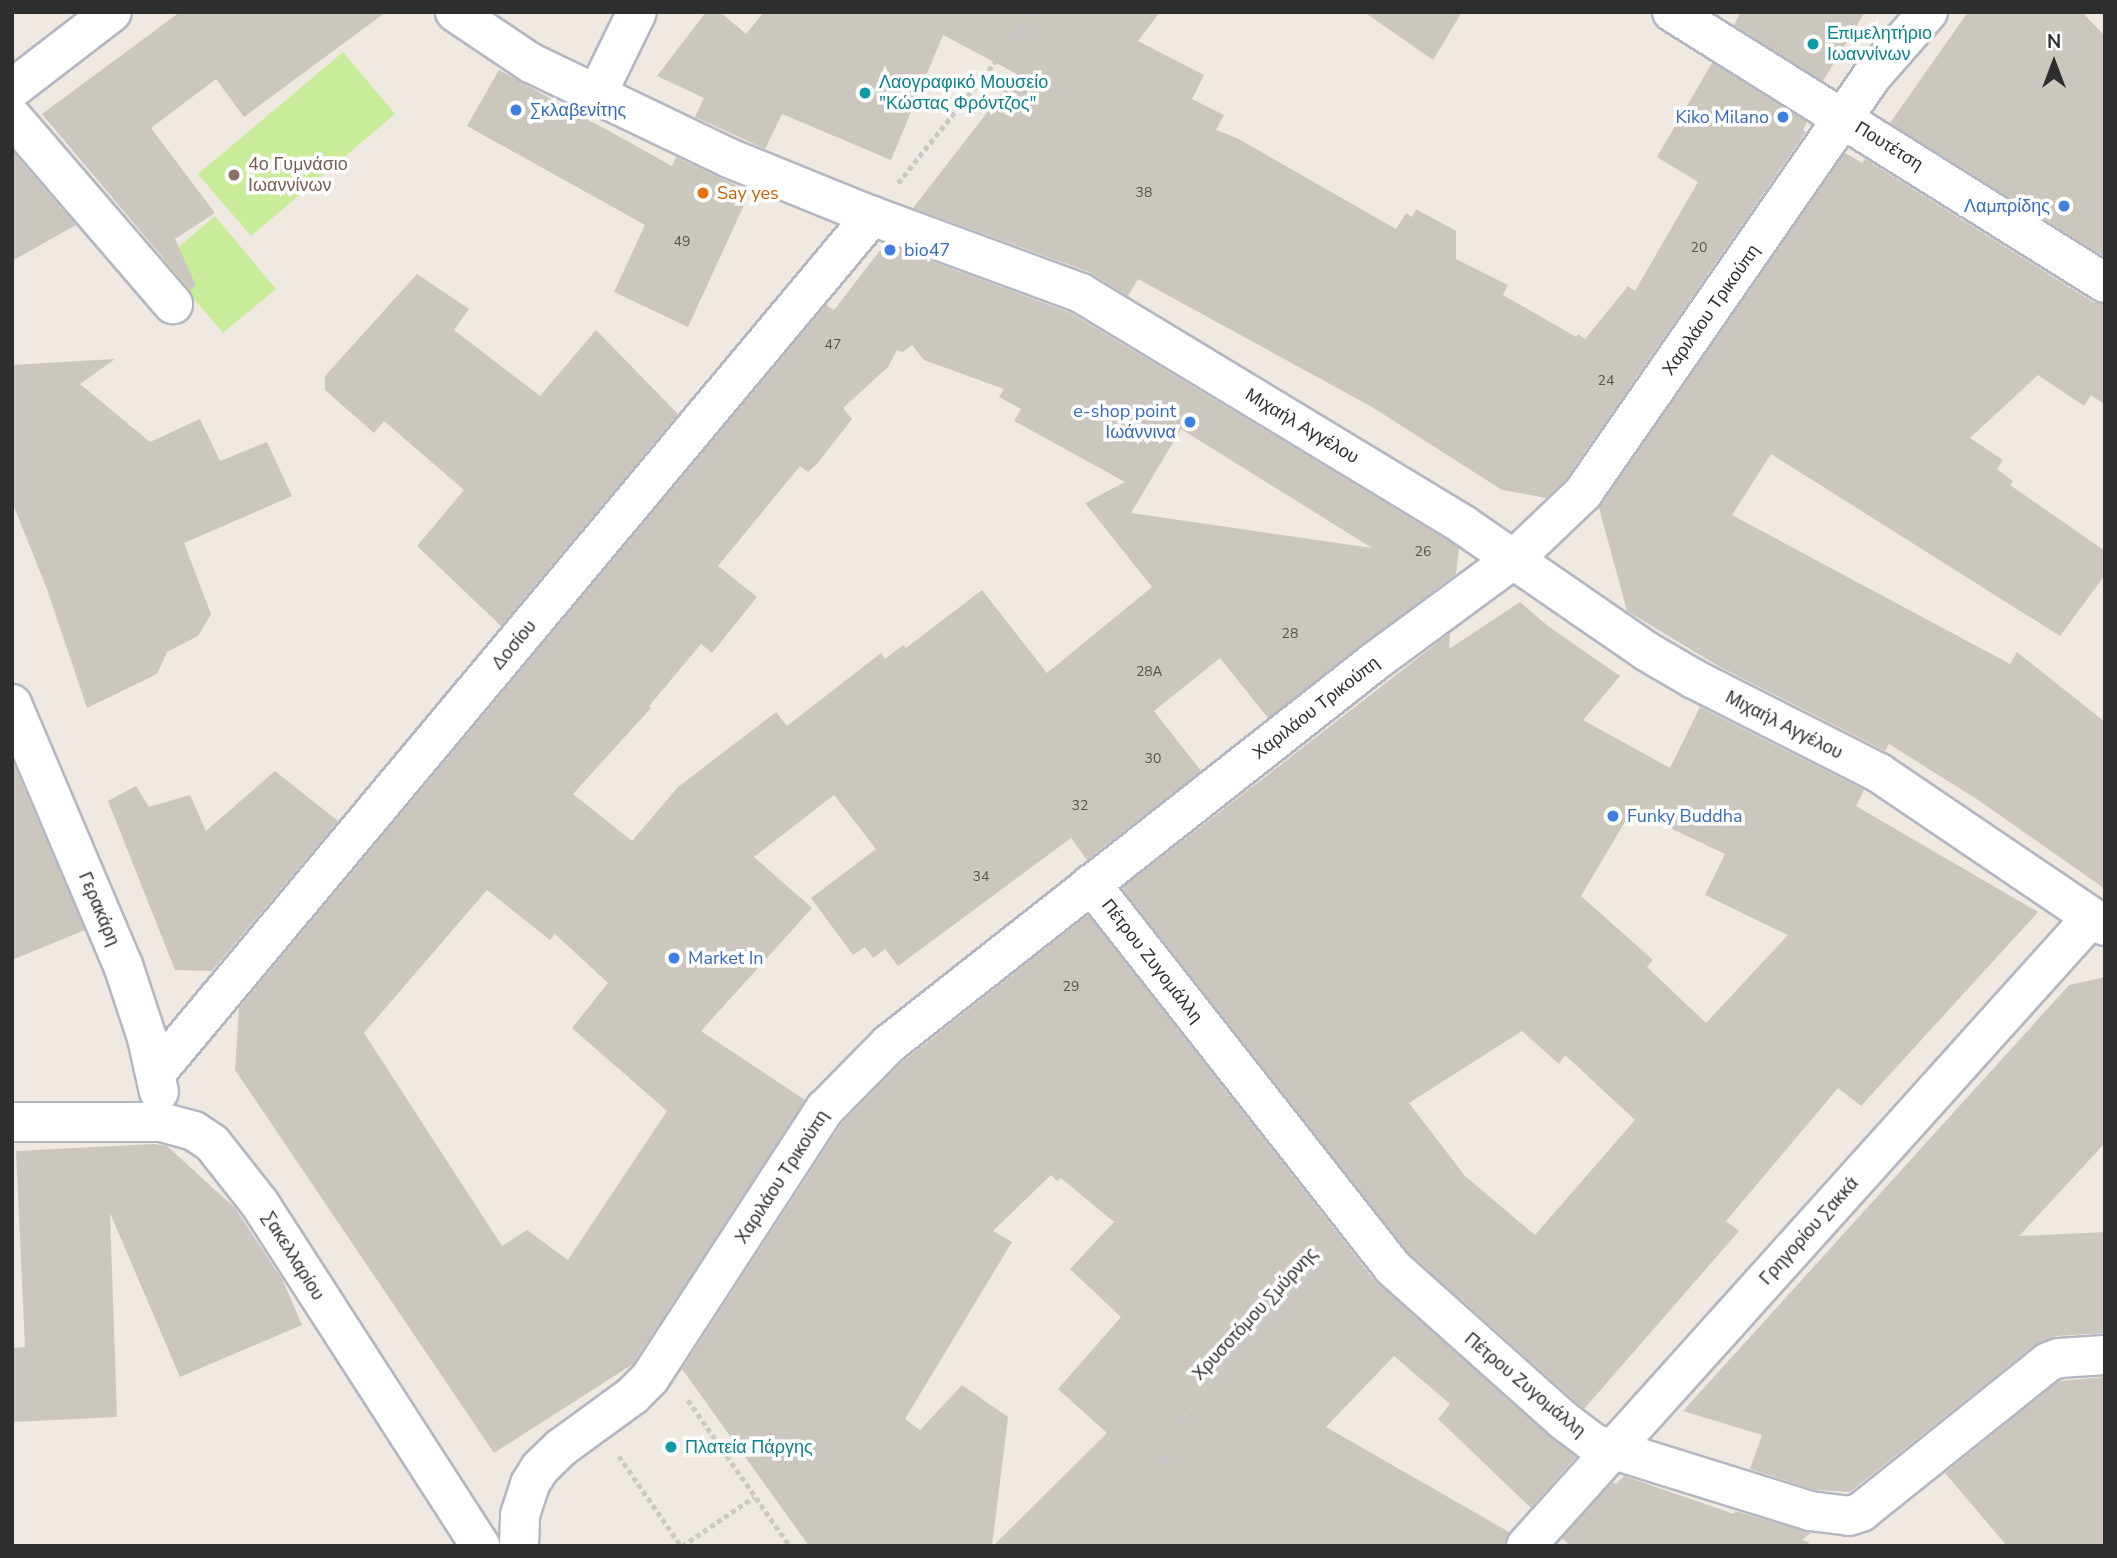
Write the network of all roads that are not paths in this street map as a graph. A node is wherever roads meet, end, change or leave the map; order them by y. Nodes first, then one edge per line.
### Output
1 (112, 12) edge
2 (455, 12) edge
3 (637, 12) edge
4 (1672, 12) edge
5 (1928, 12) edge
6 (12, 89) edge
7 (596, 96) junction
8 (12, 117) edge
9 (1844, 117) junction
10 (872, 216) junction
11 (2105, 283) edge
12 (173, 304) dead end
13 (1515, 558) junction
14 (12, 704) edge
15 (1091, 884) junction
16 (2099, 921) edge
17 (156, 1073) junction
18 (12, 1122) edge
19 (161, 1122) junction
20 (2105, 1355) edge
21 (1611, 1450) junction
22 (480, 1546) edge
23 (519, 1546) edge
24 (1526, 1546) edge

1 - 6 street
2 - 7 street, Μιχαήλ Αγγέλου
3 - 7 street
4 - 9 street, Πουτέτση
5 - 9 street, Χαριλάου Τρικούπη
7 - 10 street, Μιχαήλ Αγγέλου
8 - 12 street
9 - 11 street, Πουτέτση
9 - 13 street, Χαριλάου Τρικούπη
10 - 13 street, Μιχαήλ Αγγέλου
10 - 17 street, Δοσίου
13 - 15 street, Χαριλάου Τρικούπη
13 - 16 street, Μιχαήλ Αγγέλου
14 - 17 street, Γερακάρη
15 - 21 street, Πέτρου Ζυγομάλλη
15 - 23 street, Χαριλάου Τρικούπη
16 - 21 street, Γρηγορίου Σακκά
17 - 19 street, Γερακάρη
18 - 19 street, Σακελλαρίου
19 - 22 street, Σακελλαρίου
20 - 21 street, Πέτρου Ζυγομάλλη
21 - 24 street, Γρηγορίου Σακκά

